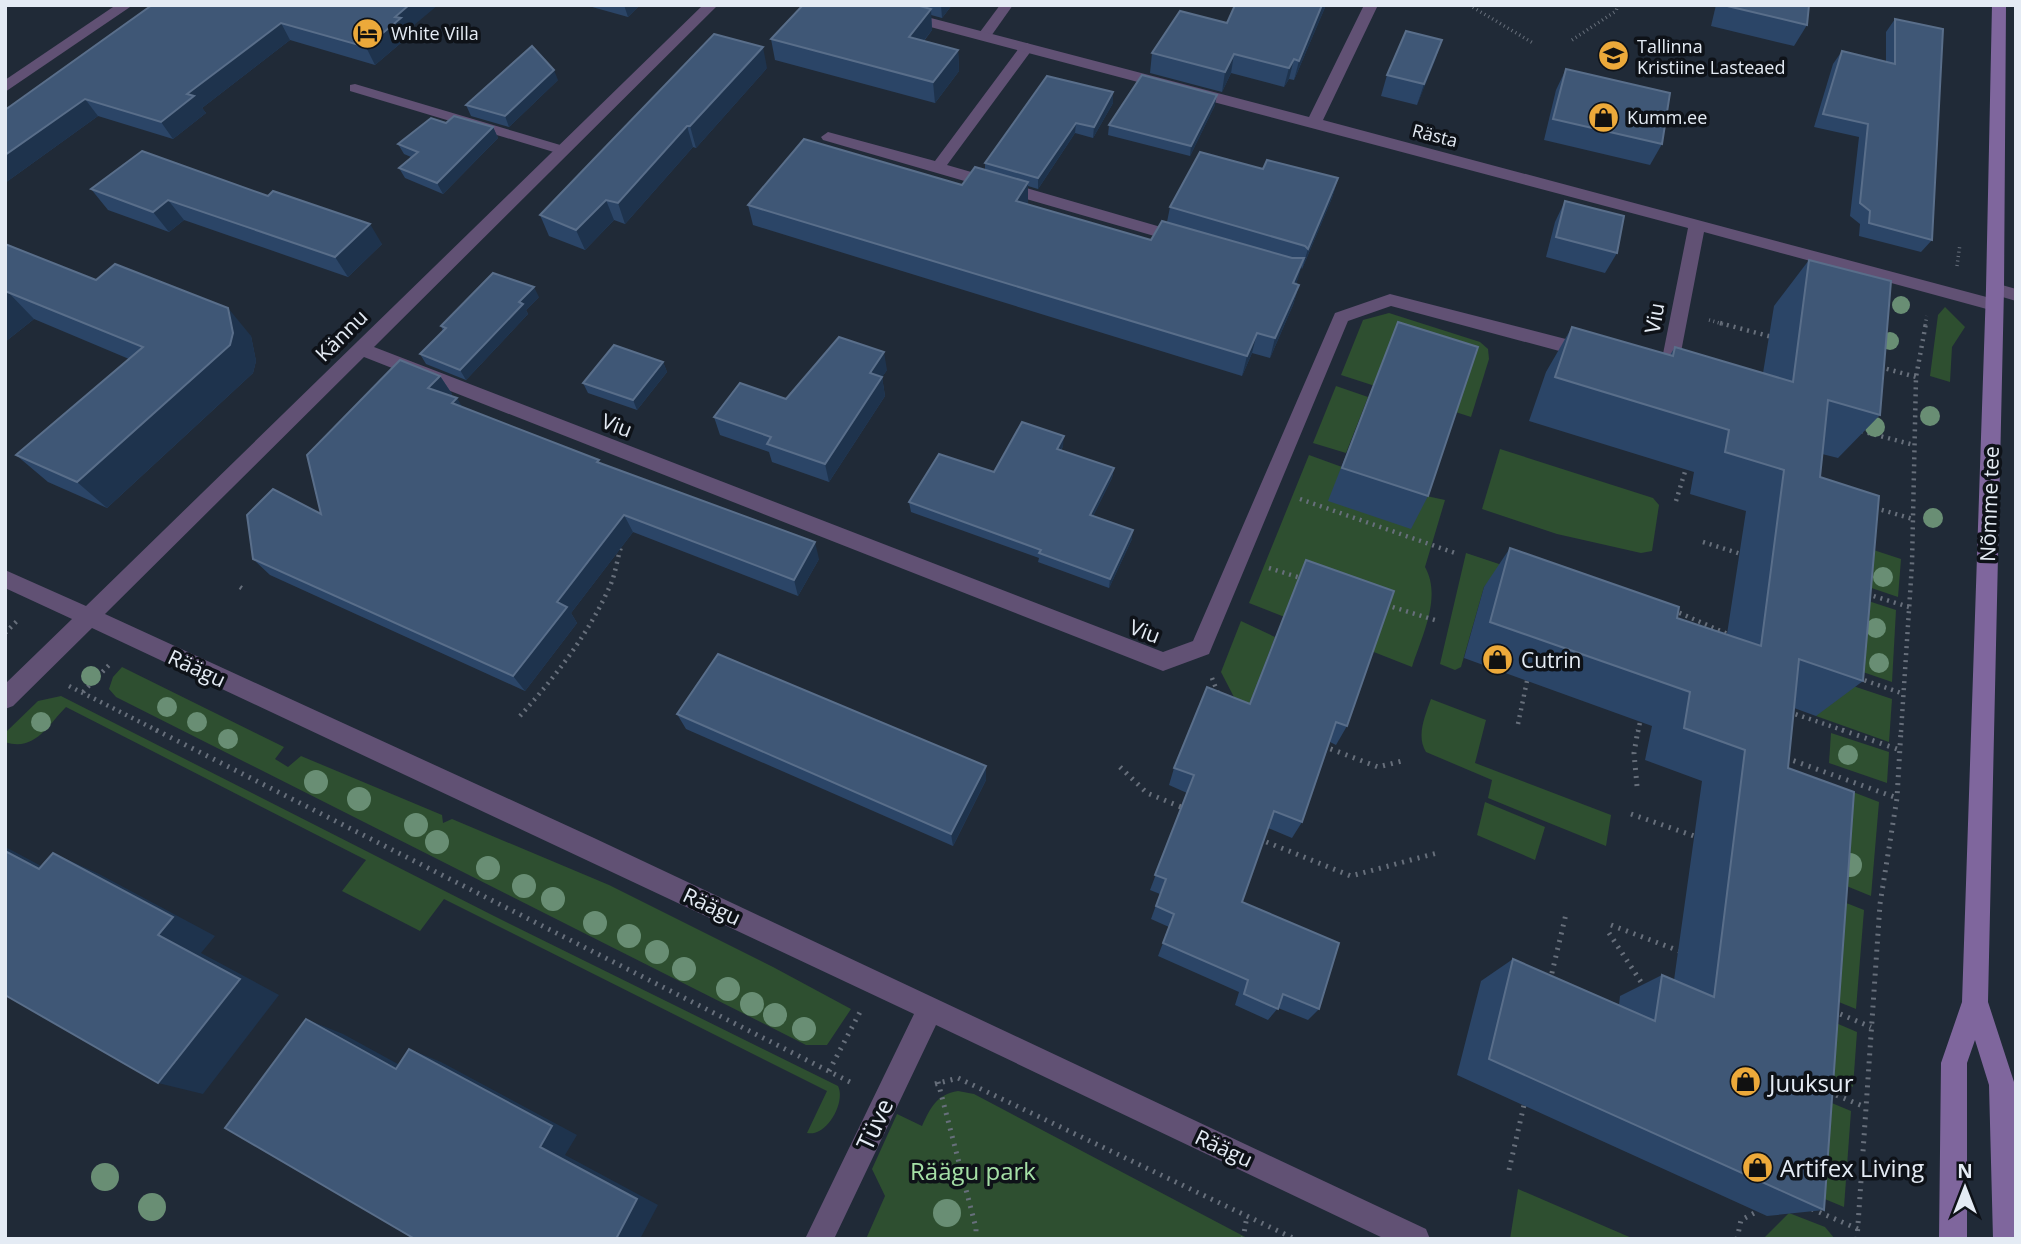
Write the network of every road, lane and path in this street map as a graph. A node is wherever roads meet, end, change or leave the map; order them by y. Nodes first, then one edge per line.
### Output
1 (126, 5) edge
2 (711, 5) edge
3 (864, 5) edge
4 (1007, 5) edge
5 (1371, 5) edge
6 (1469, 5) edge
7 (1618, 5) edge
8 (1999, 5) edge
9 (984, 36) junction
10 (1573, 40) dead end
11 (1533, 43) dead end
12 (1027, 47) junction
13 (5, 87) edge
14 (355, 89) dead end
15 (1313, 124) junction
16 (828, 137) dead end
17 (562, 150) junction
18 (938, 167) junction
19 (1697, 225) junction
20 (1201, 244) edge
21 (2016, 295) edge
22 (1995, 297) junction
23 (1678, 311) junction
24 (1927, 312) dead end
25 (1779, 339) dead end
26 (359, 348) junction
27 (1601, 355) edge
28 (1641, 366) edge
29 (1876, 366) edge
30 (1916, 377) junction
31 (1853, 429) edge
32 (1914, 445) junction
33 (1688, 463) edge
34 (1269, 489) junction
35 (1675, 501) dead end
36 (1874, 508) edge
37 (1913, 519) junction
38 (626, 537) edge
39 (1703, 542) dead end
40 (1454, 553) dead end
41 (1752, 557) dead end
42 (1239, 559) junction
43 (5, 578) edge
44 (1305, 579) edge
45 (1857, 591) edge
46 (1385, 605) edge
47 (1909, 607) junction
48 (1670, 608) edge
49 (88, 617) junction
50 (21, 618) dead end
51 (1438, 621) dead end
52 (5, 633) edge
53 (1739, 639) edge
54 (111, 664) dead end
55 (33, 669) junction
56 (1856, 678) edge
57 (1527, 681) edge
58 (83, 692) junction
59 (1904, 694) junction
60 (5, 699) edge
61 (1781, 710) edge
62 (520, 716) dead end
63 (1640, 722) edge
64 (1518, 724) dead end
65 (1315, 743) edge
66 (1900, 751) junction
67 (1774, 754) edge
68 (1402, 761) dead end
69 (1120, 767) dead end
70 (1637, 786) dead end
71 (1897, 798) junction
72 (1198, 814) edge
73 (1632, 814) dead end
74 (1249, 835) edge
75 (1709, 841) dead end
76 (1437, 853) dead end
77 (1566, 914) dead end
78 (1611, 925) dead end
79 (1609, 933) dead end
80 (1694, 957) dead end
81 (1549, 987) edge
82 (1647, 992) dead end
83 (1975, 1002) junction
84 (1827, 1009) edge
85 (930, 1010) junction
86 (1871, 1027) junction
87 (829, 1071) dead end
88 (938, 1082) junction
89 (1817, 1086) edge
90 (931, 1087) dead end
91 (1524, 1105) edge
92 (1865, 1107) junction
93 (1509, 1170) dead end
94 (1759, 1200) edge
95 (1799, 1202) edge
96 (1247, 1216) junction
97 (1858, 1229) junction
98 (820, 1239) edge
99 (976, 1239) edge
100 (1243, 1239) edge
101 (1294, 1239) edge
102 (1416, 1239) edge
103 (1737, 1239) edge
104 (1857, 1239) edge
105 (1952, 1239) edge
106 (2007, 1239) edge

1 - 13 street
2 - 17 street, Kännu
3 - 9 street, Rästa
4 - 9 lane
5 - 15 street
6 - 11 path
7 - 10 path
8 - 22 street, Nõmme tee
9 - 12 street, Rästa
12 - 15 street, Rästa
12 - 18 lane
14 - 17 lane
15 - 19 street, Rästa
16 - 18 lane
17 - 26 street, Kännu
18 - 20 lane
19 - 22 street, Rästa
19 - 23 street, Viu
21 - 22 street, Rästa
22 - 83 street, Nõmme tee
23 - 25 path
23 - 28 street, Viu
24 - 30 path
26 - 42 street, Viu
26 - 49 street, Kännu
27 - 34 street, Viu
29 - 30 path
30 - 32 path
31 - 32 path
32 - 37 path
33 - 35 path
34 - 40 path
34 - 42 street, Viu
36 - 37 path
37 - 47 path
38 - 62 path
39 - 41 path
42 - 44 path
43 - 49 street, Räägu
45 - 47 path
46 - 51 path
47 - 59 path
48 - 53 path
49 - 55 street, Kännu
49 - 85 street, Räägu
50 - 52 path
54 - 58 path
55 - 58 path
55 - 60 street, Kännu
56 - 59 path
57 - 64 path
58 - 87 path
59 - 66 path
61 - 66 path
63 - 70 path
65 - 68 path
66 - 71 path
67 - 71 path
69 - 72 path
71 - 86 path
73 - 75 path
74 - 76 path
77 - 81 path
78 - 80 path
79 - 82 path
83 - 105 street, Nõmme tee
83 - 106 street, Nõmme tee
84 - 86 path
85 - 98 street, Tüve
85 - 102 street, Räägu
86 - 92 path
88 - 90 path
88 - 96 path
88 - 99 path
89 - 92 path
91 - 93 path
92 - 97 path
94 - 103 path
95 - 97 path
96 - 100 path
96 - 101 path
97 - 104 path

